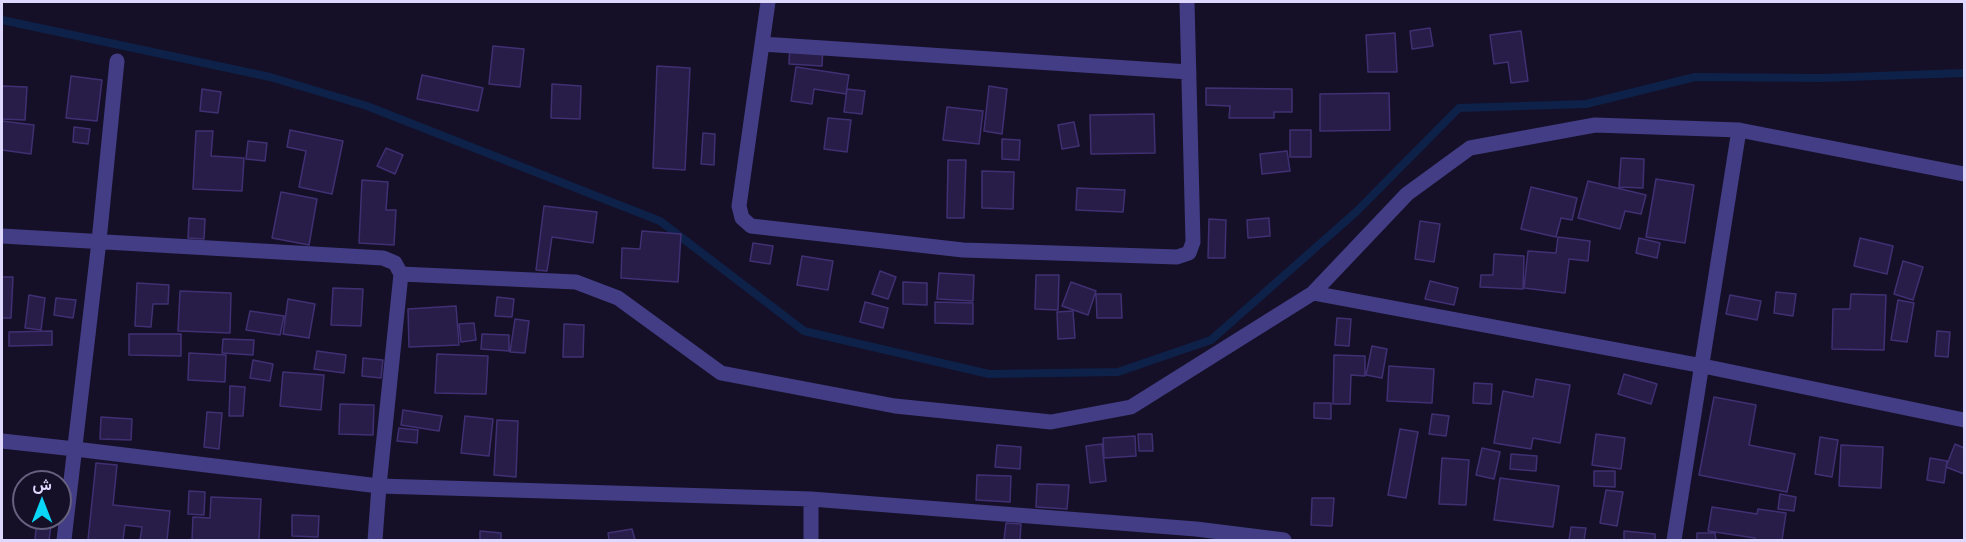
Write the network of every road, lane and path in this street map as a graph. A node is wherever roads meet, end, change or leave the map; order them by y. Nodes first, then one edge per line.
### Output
1 (768, 2) edge
2 (1187, 2) edge
3 (762, 44) junction
4 (117, 61) dead end
5 (1189, 72) junction
6 (1739, 130) junction
7 (1965, 174) edge
8 (2, 237) edge
9 (99, 242) junction
10 (401, 274) junction
11 (1313, 293) junction
12 (1702, 366) junction
13 (1965, 420) edge
14 (2, 441) edge
15 (75, 449) junction
16 (379, 486) junction
17 (811, 499) junction
18 (64, 540) edge
19 (375, 540) edge
20 (811, 540) edge
21 (1284, 540) edge
22 (1674, 540) edge

1 - 3 street
2 - 5 street
3 - 5 street
3 - 5 street
4 - 9 street
6 - 7 street
6 - 11 street
6 - 12 street
8 - 9 street
9 - 10 street
9 - 15 street
10 - 11 street
10 - 16 street
11 - 12 street
12 - 13 street
12 - 22 street
14 - 15 street
15 - 16 street
15 - 18 street
16 - 17 street
16 - 19 street
17 - 20 street
17 - 21 street

